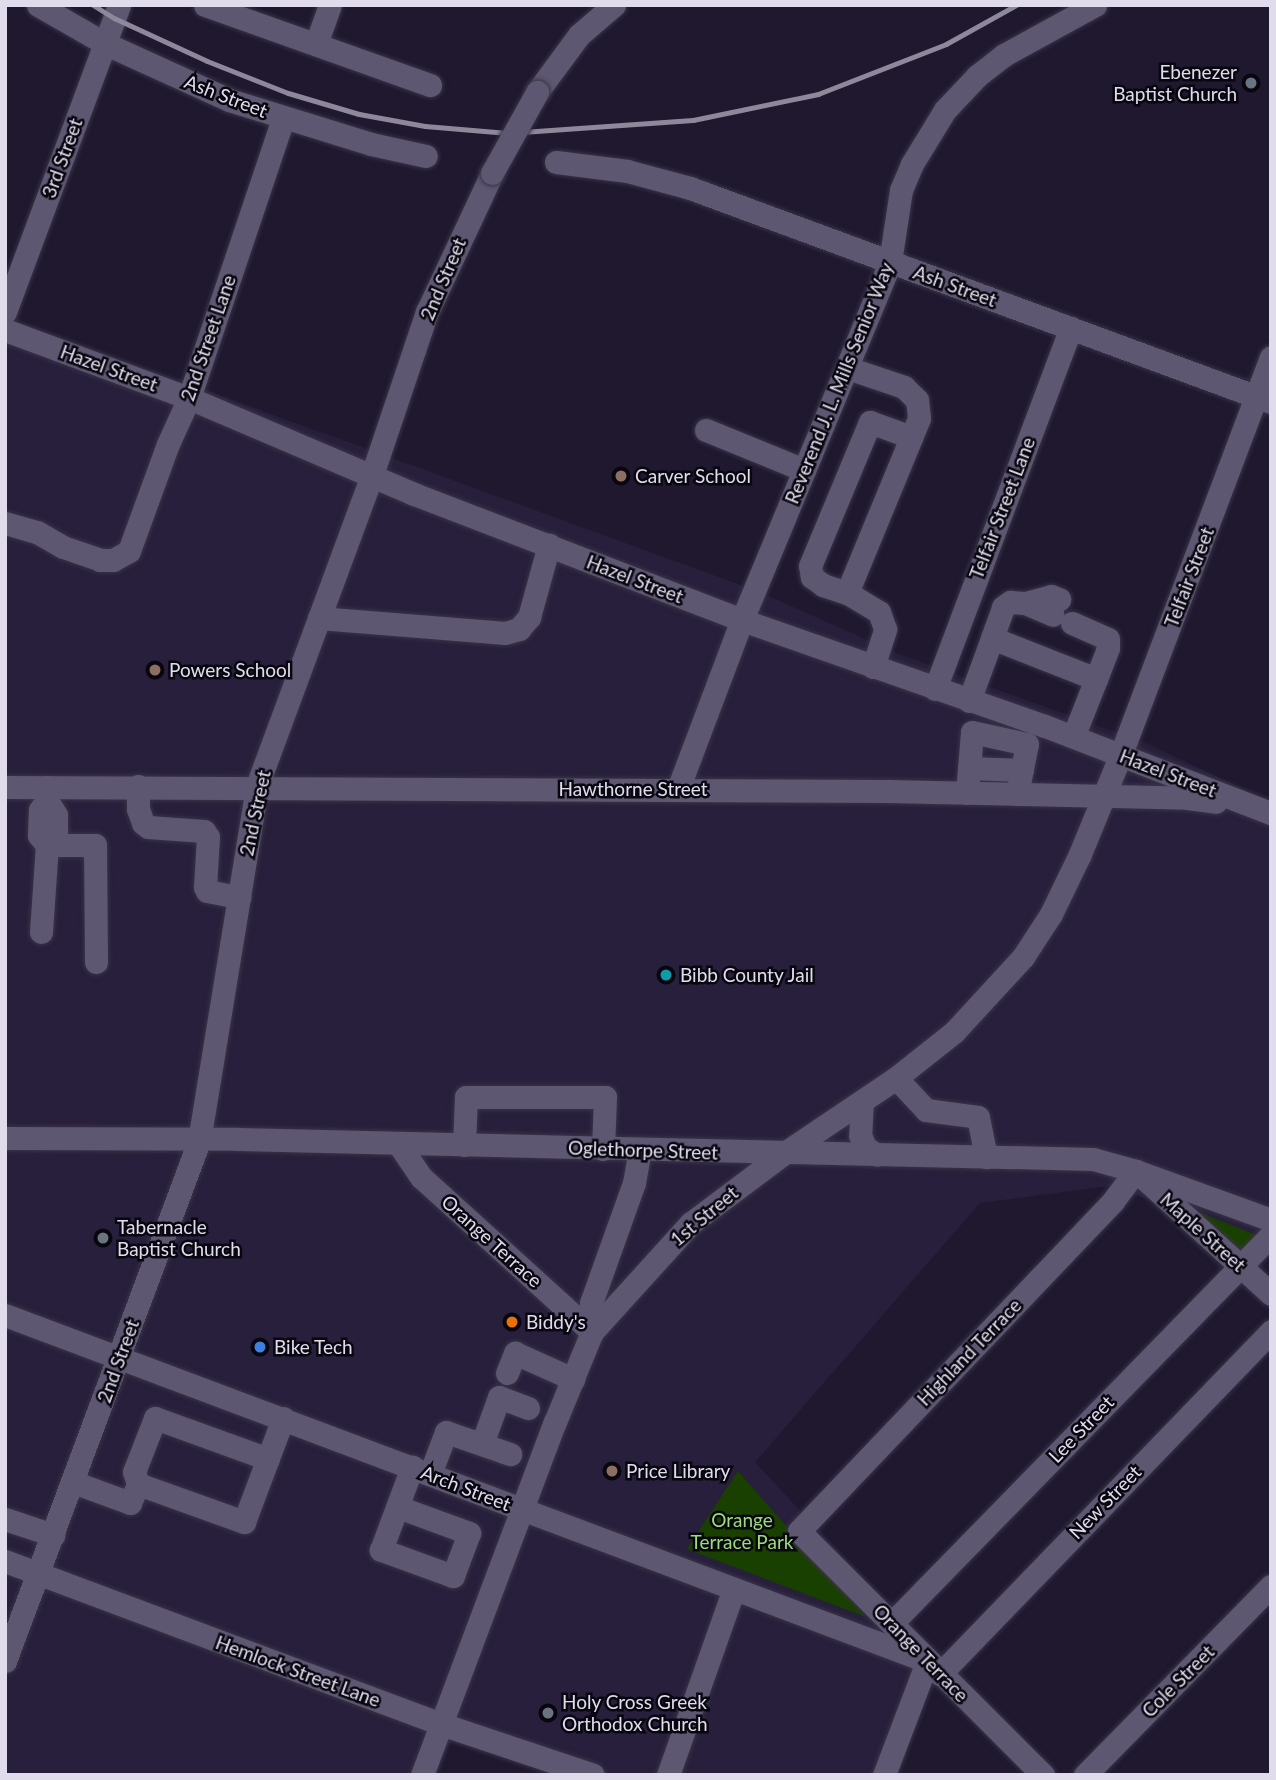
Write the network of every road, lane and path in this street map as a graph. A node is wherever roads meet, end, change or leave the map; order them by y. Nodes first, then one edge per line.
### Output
1 (38, 5) edge
2 (119, 5) edge
3 (205, 5) edge
4 (330, 5) edge
5 (1095, 5) edge
6 (602, 9) edge
7 (104, 43) junction
8 (316, 44) junction
9 (430, 85) dead end
10 (283, 118) junction
11 (426, 156) dead end
12 (556, 162) dead end
13 (890, 262) junction
14 (5, 312) edge
15 (1071, 328) junction
16 (5, 330) edge
17 (1271, 357) edge
18 (848, 368) junction
19 (189, 398) junction
20 (1263, 399) edge
21 (706, 430) dead end
22 (911, 438) junction
23 (804, 470) junction
24 (372, 475) junction
25 (5, 523) edge
26 (549, 545) junction
27 (847, 593) junction
28 (319, 618) junction
29 (742, 620) junction
30 (992, 638) junction
31 (873, 667) junction
32 (1096, 679) junction
33 (934, 689) junction
34 (969, 701) junction
35 (1034, 722) junction
36 (1073, 737) junction
37 (1027, 744) junction
38 (1121, 754) junction
39 (969, 768) junction
40 (1022, 770) junction
41 (138, 786) junction
42 (257, 786) junction
43 (5, 787) edge
44 (678, 789) junction
45 (47, 793) junction
46 (967, 793) junction
47 (1017, 794) junction
48 (1104, 796) junction
49 (1265, 811) edge
50 (47, 845) junction
51 (239, 897) junction
52 (41, 932) dead end
53 (96, 962) dead end
54 (896, 1078) junction
55 (862, 1101) junction
56 (5, 1138) edge
57 (199, 1141) junction
58 (398, 1143) junction
59 (464, 1145) junction
60 (603, 1149) junction
61 (640, 1150) junction
62 (783, 1154) junction
63 (877, 1155) junction
64 (986, 1157) junction
65 (1136, 1171) junction
66 (1271, 1220) edge
67 (1271, 1235) edge
68 (1240, 1266) junction
69 (1271, 1294) edge
70 (5, 1315) edge
71 (1271, 1331) edge
72 (592, 1332) junction
73 (119, 1359) junction
74 (573, 1379) junction
75 (502, 1387) junction
76 (528, 1408) dead end
77 (283, 1418) junction
78 (482, 1444) junction
79 (510, 1454) dead end
80 (268, 1459) junction
81 (421, 1471) junction
82 (73, 1482) junction
83 (138, 1484) junction
84 (398, 1507) dead end
85 (522, 1510) junction
86 (5, 1519) edge
87 (799, 1531) joint
88 (53, 1535) junction
89 (5, 1561) edge
90 (38, 1574) junction
91 (1271, 1586) edge
92 (734, 1589) junction
93 (892, 1623) junction
94 (5, 1661) edge
95 (934, 1668) junction
96 (441, 1724) junction
97 (422, 1775) edge
98 (593, 1775) edge
99 (668, 1775) edge
100 (884, 1775) edge
101 (1043, 1775) edge
102 (1085, 1775) edge

1 - 7 street, Ash Street
2 - 7 street, 3rd Street
3 - 8 street
4 - 8 street
5 - 13 street, Reverend J. L. Mills Senior Way
6 - 24 street, 2nd Street, bridge
7 - 10 street, Ash Street
7 - 14 street, 3rd Street
8 - 9 street
10 - 11 street, Ash Street
10 - 19 street, 2nd Street Lane
12 - 13 street, Ash Street
13 - 15 street, Ash Street
13 - 18 street, Reverend J. L. Mills Senior Way
15 - 20 street, Ash Street
15 - 33 street, Telfair Street Lane
16 - 19 street, Hazel Street
17 - 20 street, Telfair Street
18 - 22 street
18 - 23 street, Reverend J. L. Mills Senior Way
19 - 24 street, Hazel Street
19 - 25 street, 2nd Street Lane
20 - 38 street, Telfair Street
21 - 23 street
22 - 27 street
22 - 27 street
23 - 29 street, Reverend J. L. Mills Senior Way
24 - 26 street, Hazel Street
24 - 28 street, 2nd Street
26 - 28 street
26 - 29 street, Hazel Street
27 - 31 street
28 - 42 street, 2nd Street
29 - 31 street, Hazel Street
29 - 44 street, Reverend J. L. Mills Senior Way
30 - 32 street
30 - 32 street
30 - 34 street
31 - 33 street, Hazel Street
32 - 36 street
33 - 34 street, Hazel Street
34 - 35 street, Hazel Street
35 - 36 street, Hazel Street
35 - 37 street
36 - 38 street, Hazel Street
37 - 39 street
37 - 40 street
38 - 48 street, Telfair Street
38 - 49 street, Hazel Street
39 - 40 street
39 - 46 street
40 - 47 street
41 - 42 street, Hawthorne Street
41 - 45 street, Hawthorne Street
41 - 51 street
42 - 44 street, Hawthorne Street
42 - 51 street, 2nd Street
43 - 45 street, Hawthorne Street
44 - 46 street, Hawthorne Street
45 - 50 street
46 - 47 street, Hawthorne Street
47 - 48 street, Hawthorne Street
48 - 49 street, Hawthorne Street
48 - 54 street, 1st Street
50 - 52 street
50 - 53 street
51 - 57 street, 2nd Street
54 - 55 street, 1st Street
54 - 64 street
55 - 62 street, 1st Street
55 - 63 street
56 - 57 street, Oglethorpe Street
57 - 58 street, Oglethorpe Street
57 - 73 street, 2nd Street
58 - 59 street, Oglethorpe Street
58 - 72 street, Orange Terrace
59 - 60 street, Oglethorpe Street
59 - 60 street
60 - 61 street, Oglethorpe Street
61 - 62 street, Oglethorpe Street
61 - 72 street
62 - 63 street, Oglethorpe Street
62 - 72 street, 1st Street
63 - 64 street, Oglethorpe Street
64 - 65 street, Oglethorpe Street
65 - 66 street, Oglethorpe Street
65 - 68 street, Maple Street
65 - 87 street, Highland Terrace
67 - 68 street, Lee Street
68 - 69 street, Maple Street
68 - 93 street, Lee Street
70 - 73 street, Arch Street
71 - 95 street, New Street
72 - 74 street, 1st Street
73 - 77 street, Arch Street
73 - 82 street, 2nd Street
74 - 75 street
74 - 85 street, 1st Street
75 - 76 street
75 - 78 street
77 - 80 street
77 - 81 street, Arch Street
78 - 79 street
78 - 81 street
80 - 83 street
80 - 83 street
81 - 84 street
81 - 85 street, Arch Street
82 - 83 street
82 - 88 street, 2nd Street
85 - 92 street, Arch Street
85 - 96 street, 1st Street
86 - 88 street
87 - 93 street, Orange Terrace
88 - 90 street, 2nd Street
89 - 90 street, Hemlock Street Lane
90 - 94 street, 2nd Street
90 - 96 street, Hemlock Street Lane
91 - 102 street, Cole Street
92 - 95 street, Arch Street
92 - 99 street
93 - 95 street, Orange Terrace
95 - 100 street, New Street
95 - 101 street, Orange Terrace
96 - 97 street, 1st Street
96 - 98 street, Hemlock Street Lane

